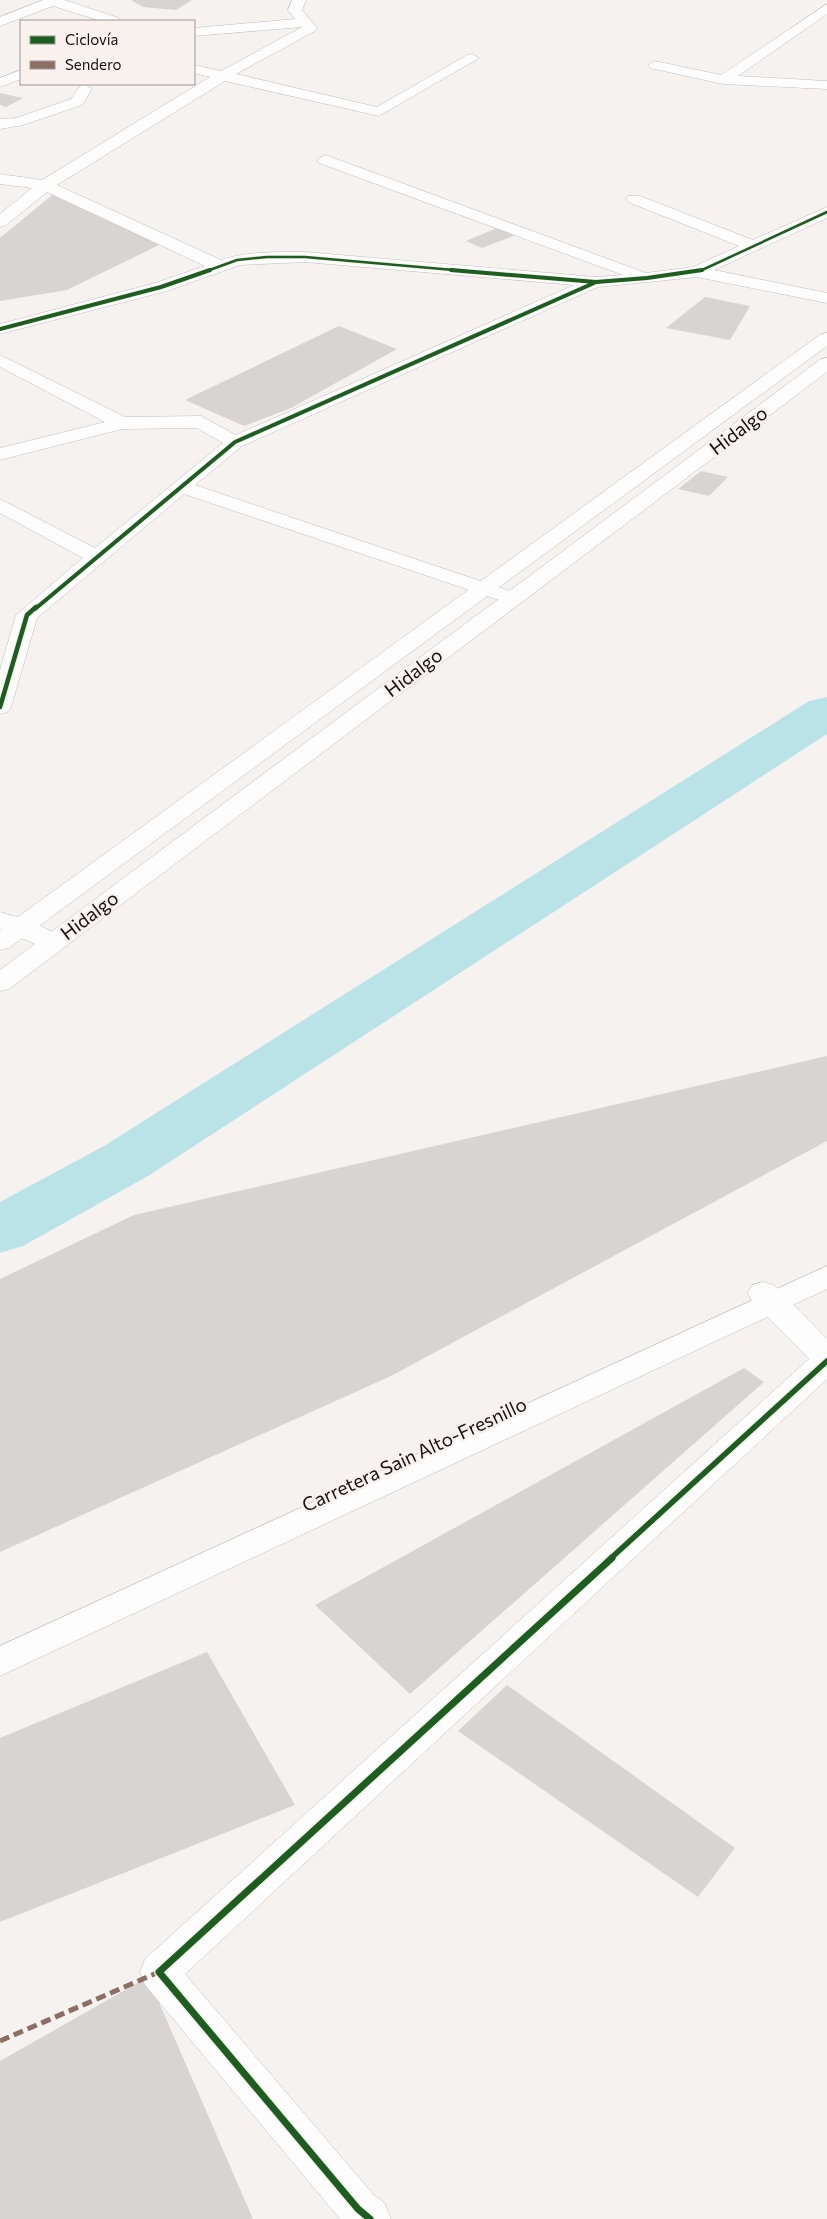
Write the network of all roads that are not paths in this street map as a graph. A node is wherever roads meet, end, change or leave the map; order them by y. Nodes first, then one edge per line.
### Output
1 (299, 0) edge
2 (827, 8) edge
3 (111, 20) edge
4 (305, 22) junction
5 (0, 23) edge
6 (20, 28) edge
7 (222, 30) junction
8 (195, 32) edge
9 (268, 51) junction
10 (472, 58) dead end
11 (654, 65) dead end
12 (0, 66) edge
13 (195, 69) edge
14 (20, 73) edge
15 (20, 73) edge
16 (222, 76) junction
17 (723, 80) junction
18 (0, 83) edge
19 (78, 85) edge
20 (827, 85) edge
21 (91, 86) edge
22 (0, 124) edge
23 (326, 160) dead end
24 (0, 179) edge
25 (45, 185) junction
26 (634, 199) dead end
27 (827, 212) edge
28 (0, 222) edge
29 (754, 246) junction
30 (220, 266) junction
31 (697, 272) junction
32 (647, 278) junction
33 (596, 282) junction
34 (827, 298) edge
35 (0, 329) edge
36 (827, 338) edge
37 (0, 360) edge
38 (827, 364) edge
39 (122, 423) junction
40 (235, 442) junction
41 (0, 454) edge
42 (181, 487) junction
43 (0, 505) edge
44 (97, 556) junction
45 (484, 588) junction
46 (512, 598) junction
47 (2, 695) edge
48 (10, 924) edge
49 (0, 942) edge
50 (52, 943) junction
51 (0, 982) edge
52 (827, 1263) edge
53 (827, 1278) edge
54 (768, 1298) junction
55 (827, 1360) edge
56 (0, 1645) edge
57 (0, 1662) edge
58 (357, 2216) edge

1 - 4 street
2 - 17 street
3 - 5 street
4 - 7 street
4 - 9 street
5 - 6 street
7 - 8 street
7 - 9 street
9 - 16 street
10 - 16 street
11 - 17 street
12 - 14 street
13 - 16 street
15 - 18 street
16 - 25 street
17 - 20 street
19 - 21 street
21 - 22 street
23 - 32 street
24 - 25 street
25 - 28 street
25 - 30 street
26 - 29 street
27 - 29 street
29 - 31 street
30 - 33 street
30 - 35 street
31 - 32 street
31 - 34 street
32 - 33 street
33 - 40 street
36 - 45 street, Hidalgo
37 - 39 street
38 - 46 street, Hidalgo
39 - 40 street
39 - 41 street
40 - 42 street
42 - 44 street
42 - 45 street
43 - 44 street
44 - 47 street
45 - 46 street
45 - 48 street, Hidalgo
46 - 50 street, Hidalgo
48 - 49 street, Hidalgo
48 - 50 street
50 - 51 street, Hidalgo
52 - 54 street, Carretera Sain Alto-Fresnillo
53 - 54 street
54 - 55 street
54 - 56 street, Carretera Sain Alto-Fresnillo
54 - 57 street
55 - 58 street

